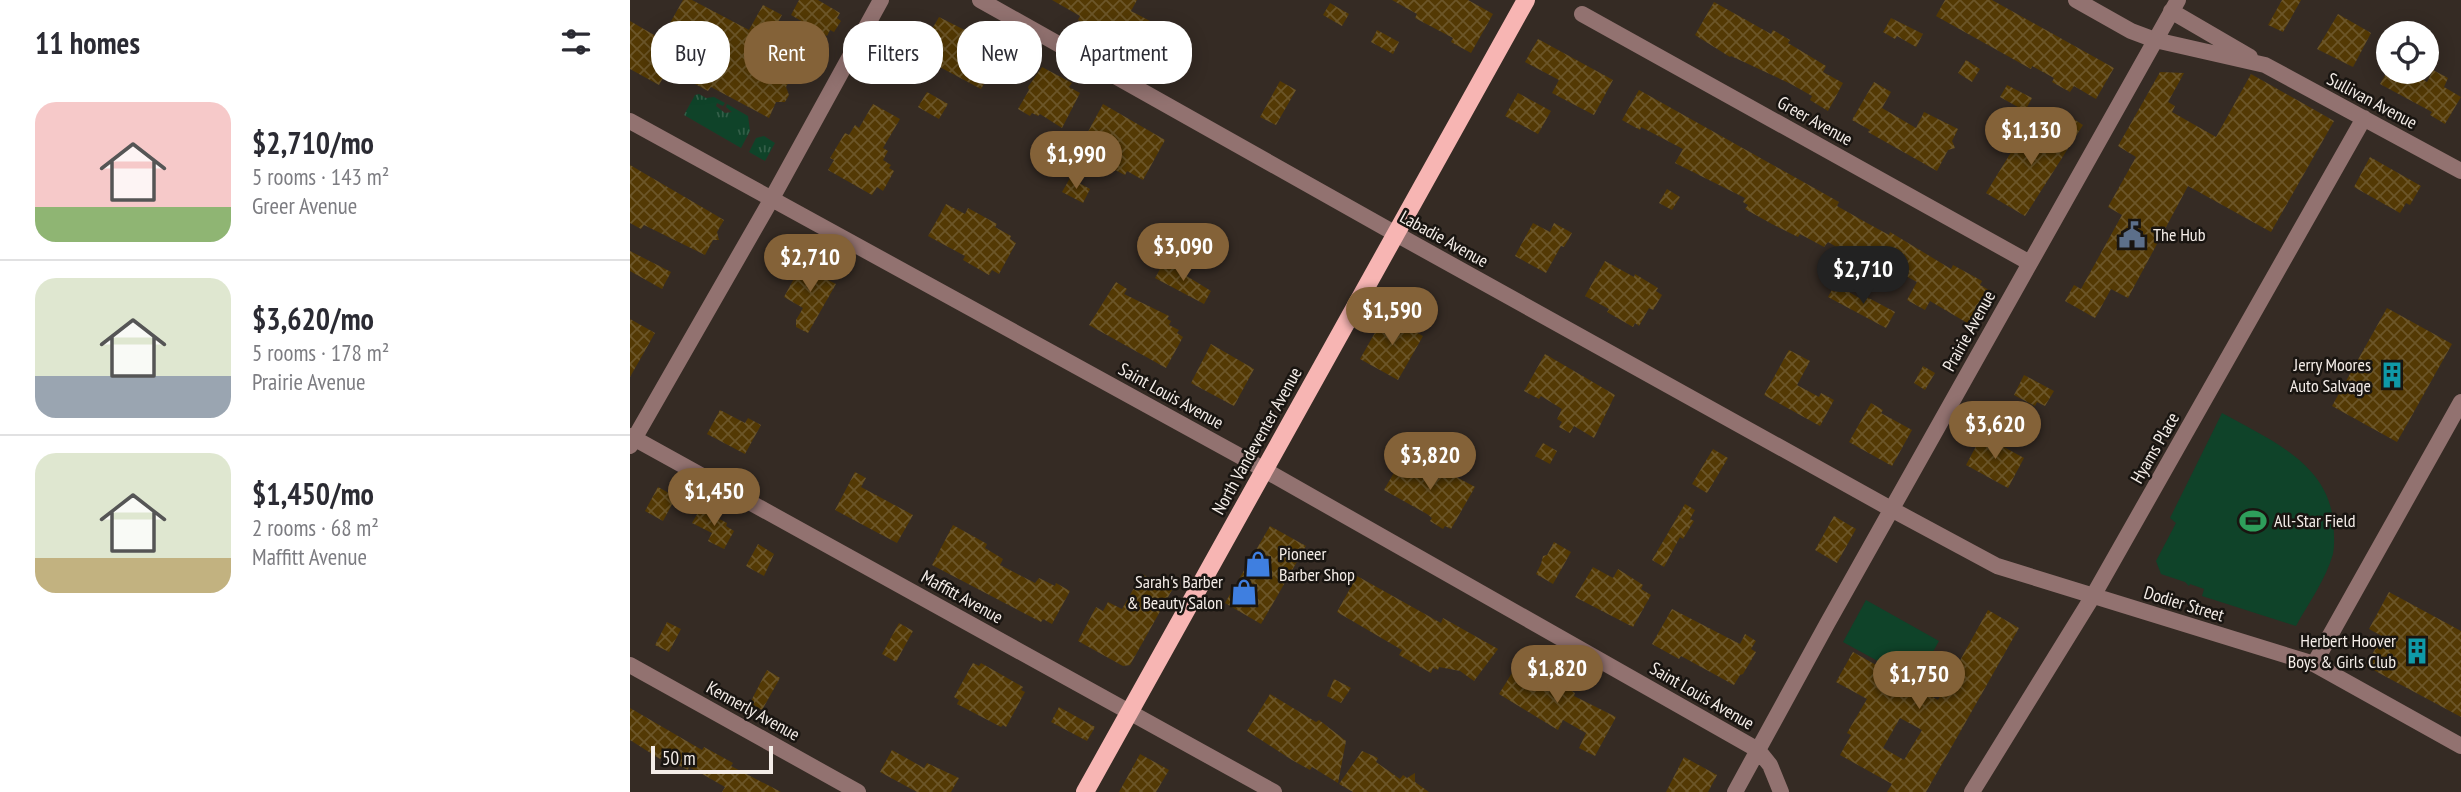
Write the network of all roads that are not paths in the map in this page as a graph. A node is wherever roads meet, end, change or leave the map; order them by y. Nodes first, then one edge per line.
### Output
1 (881, 0) edge
2 (980, 0) edge
3 (1526, 0) edge
4 (2076, 0) edge
5 (2175, 5) edge
6 (1582, 14) dead end
7 (2155, 40) junction
8 (2265, 65) junction
9 (2364, 118) junction
10 (630, 121) edge
11 (2461, 171) edge
12 (771, 200) junction
13 (1396, 234) junction
14 (2030, 263) junction
15 (2461, 402) edge
16 (631, 440) edge
17 (1265, 470) junction
18 (1891, 509) junction
19 (2093, 596) junction
20 (2314, 664) junction
21 (630, 665) edge
22 (1130, 712) junction
23 (2461, 746) edge
24 (1758, 750) junction
25 (858, 792) edge
26 (1085, 792) edge
27 (1274, 792) edge
28 (1735, 792) edge
29 (1781, 792) edge
30 (1972, 792) edge

1 - 12 street
2 - 13 street, Labadie Avenue
3 - 13 main road, North Vandeventer Avenue
4 - 7 street, Sullivan Avenue
5 - 7 street, Prairie Avenue
5 - 8 street, Sullivan Avenue
6 - 14 street, Greer Avenue
7 - 8 street, Sullivan Avenue
7 - 14 street, Prairie Avenue
8 - 9 street, Sullivan Avenue
9 - 11 street, Sullivan Avenue
9 - 19 street, Hyams Place
10 - 12 street, Saint Louis Avenue
12 - 16 street
12 - 17 street, Saint Louis Avenue
13 - 17 main road, North Vandeventer Avenue
13 - 18 street, Labadie Avenue
14 - 18 street, Prairie Avenue
15 - 20 street
16 - 22 street, Maffitt Avenue
17 - 22 main road, North Vandeventer Avenue
17 - 24 street, Saint Louis Avenue
18 - 19 street, Dodier Street
18 - 24 street, Prairie Avenue
19 - 20 street, Dodier Street
19 - 30 street, Hyams Place
20 - 23 street, Dodier Street
21 - 25 street, Kennerly Avenue
22 - 26 main road, North Vandeventer Avenue
22 - 27 street, Maffitt Avenue
24 - 28 street, Prairie Avenue
24 - 29 street, Saint Louis Avenue

